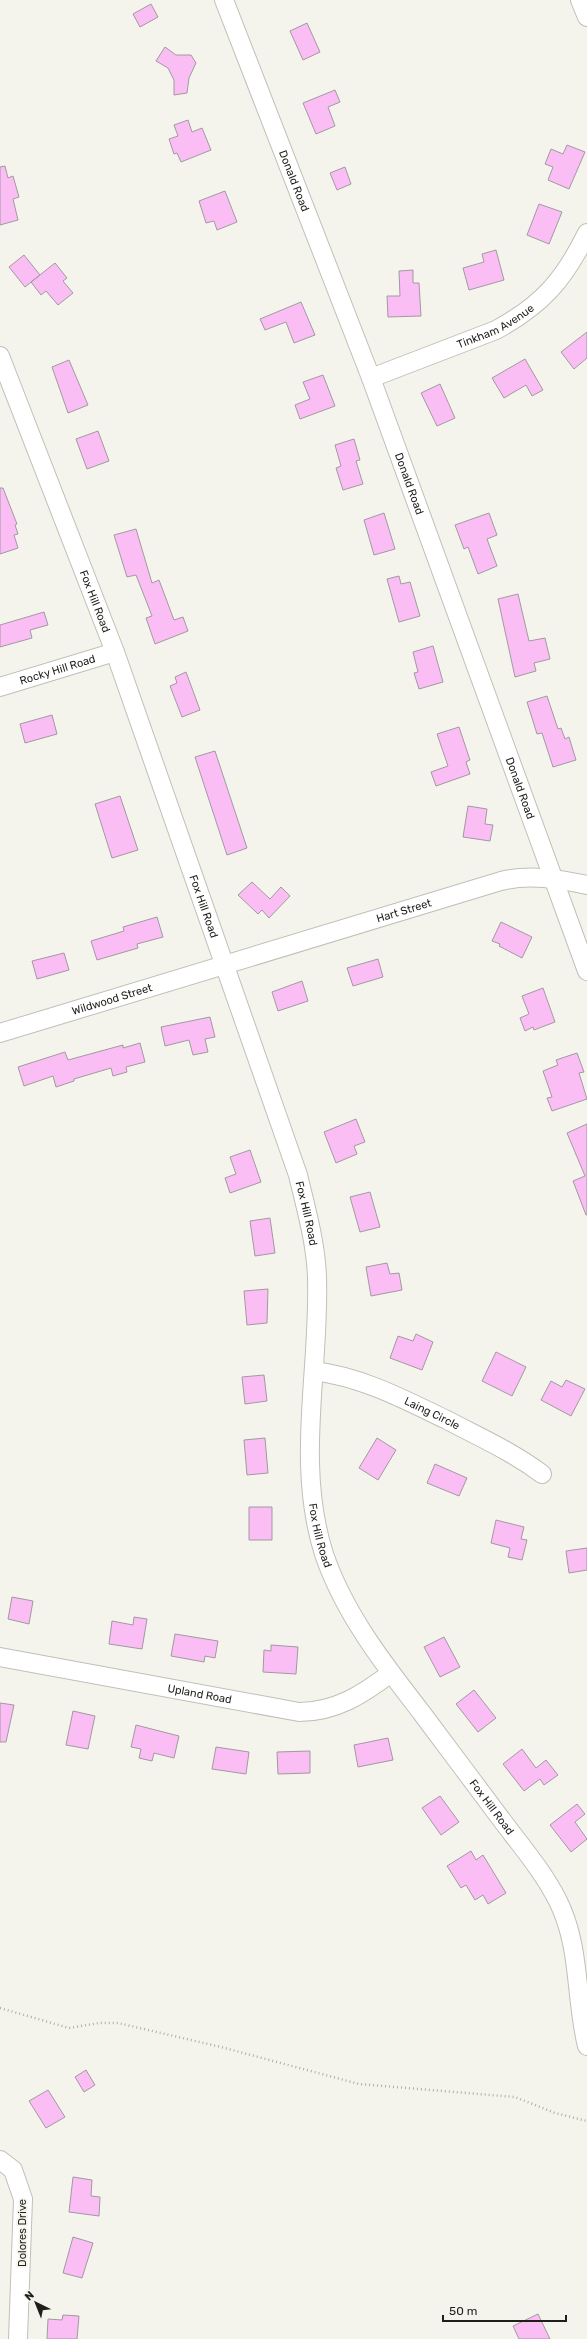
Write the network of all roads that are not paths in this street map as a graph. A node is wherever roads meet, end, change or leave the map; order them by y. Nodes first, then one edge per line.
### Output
1 (224, 0) edge
2 (580, 0) edge
3 (587, 17) edge
4 (587, 233) edge
5 (0, 356) edge
6 (371, 378) junction
7 (115, 652) junction
8 (0, 687) edge
9 (554, 879) junction
10 (587, 885) edge
11 (224, 966) junction
12 (587, 970) edge
13 (0, 1033) edge
14 (314, 1371) junction
15 (542, 1474) dead end
16 (0, 1657) edge
17 (391, 1673) junction
18 (587, 2046) edge
19 (0, 2160) edge
20 (18, 2339) edge

1 - 6 street, Donald Road
2 - 3 street
4 - 6 street, Tinkham Avenue
5 - 7 street, Fox Hill Road
6 - 9 street, Donald Road
7 - 8 street, Rocky Hill Road
7 - 11 street, Fox Hill Road
9 - 10 street, Hart Street
9 - 11 street, Hart Street
9 - 12 street, Donald Road
11 - 13 street, Wildwood Street
11 - 14 street, Fox Hill Road
14 - 15 street, Laing Circle
14 - 17 street, Fox Hill Road
16 - 17 street, Upland Road
17 - 18 street, Fox Hill Road
19 - 20 street, Dolores Drive

